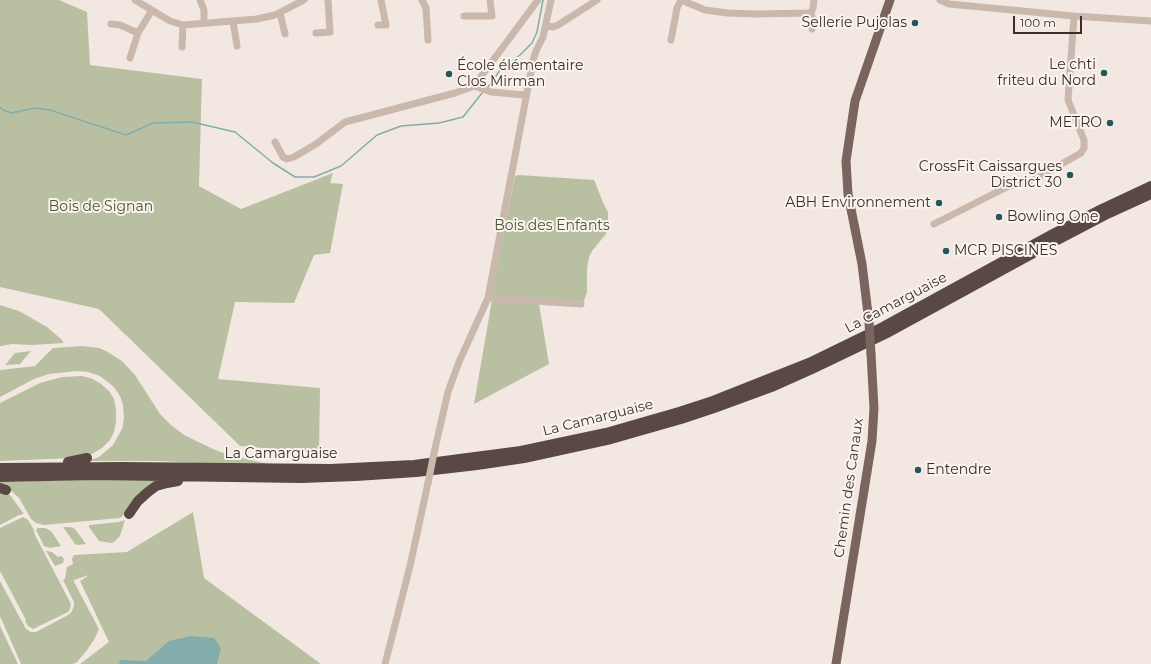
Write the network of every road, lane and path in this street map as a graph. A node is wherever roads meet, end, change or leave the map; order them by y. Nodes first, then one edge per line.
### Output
1 (135, 0) edge
2 (200, 0) edge
3 (328, 0) edge
4 (381, 0) edge
5 (422, 0) edge
6 (490, 0) edge
7 (538, 0) edge
8 (551, 0) edge
9 (598, 0) edge
10 (681, 0) edge
11 (814, 0) edge
12 (890, 0) edge
13 (895, 0) edge
14 (940, 0) edge
15 (299, 1) edge
16 (152, 10) junction
17 (280, 13) junction
18 (811, 13) junction
19 (464, 16) dead end
20 (1074, 16) junction
21 (233, 21) junction
22 (1151, 21) edge
23 (204, 23) junction
24 (111, 24) dead end
25 (183, 25) junction
26 (378, 25) dead end
27 (547, 26) junction
28 (812, 29) dead end
29 (138, 33) junction
30 (316, 33) dead end
31 (878, 33) junction
32 (285, 34) dead end
33 (428, 40) dead end
34 (671, 40) dead end
35 (237, 46) dead end
36 (182, 47) dead end
37 (130, 58) dead end
38 (474, 86) junction
39 (526, 94) junction
40 (275, 142) dead end
41 (1151, 186) edge
42 (1151, 194) edge
43 (934, 224) dead end
44 (488, 298) junction
45 (581, 304) dead end
46 (87, 458) dead end
47 (313, 466) dead end
48 (0, 468) edge
49 (13, 468) junction
50 (358, 468) junction
51 (0, 477) edge
52 (282, 478) junction
53 (130, 514) dead end
54 (385, 664) edge
55 (836, 664) edge

1 - 16 street
2 - 23 street
3 - 30 street
4 - 26 street
5 - 33 street
6 - 19 street
7 - 38 street
8 - 27 street
9 - 27 street
10 - 18 street
10 - 34 street
11 - 18 street
12 - 31 main road, Chemin des Canaux
13 - 31 main road, Chemin des Canaux
14 - 20 street
15 - 17 street
16 - 25 street
16 - 29 street
17 - 21 street
17 - 32 street
18 - 28 street
20 - 22 street
20 - 43 street
21 - 23 street
21 - 35 street
23 - 25 street
24 - 29 street
25 - 36 street
27 - 39 street
29 - 37 street
31 - 55 main road, Chemin des Canaux, bridge
38 - 39 street
38 - 40 street
39 - 44 street
41 - 50 highway, La Camarguaise
42 - 52 highway, La Camarguaise
44 - 45 street
44 - 54 street, bridge
46 - 49 highway
47 - 50 highway
48 - 49 highway, La Camarguaise
49 - 50 highway, La Camarguaise
51 - 52 highway, La Camarguaise
52 - 53 highway

